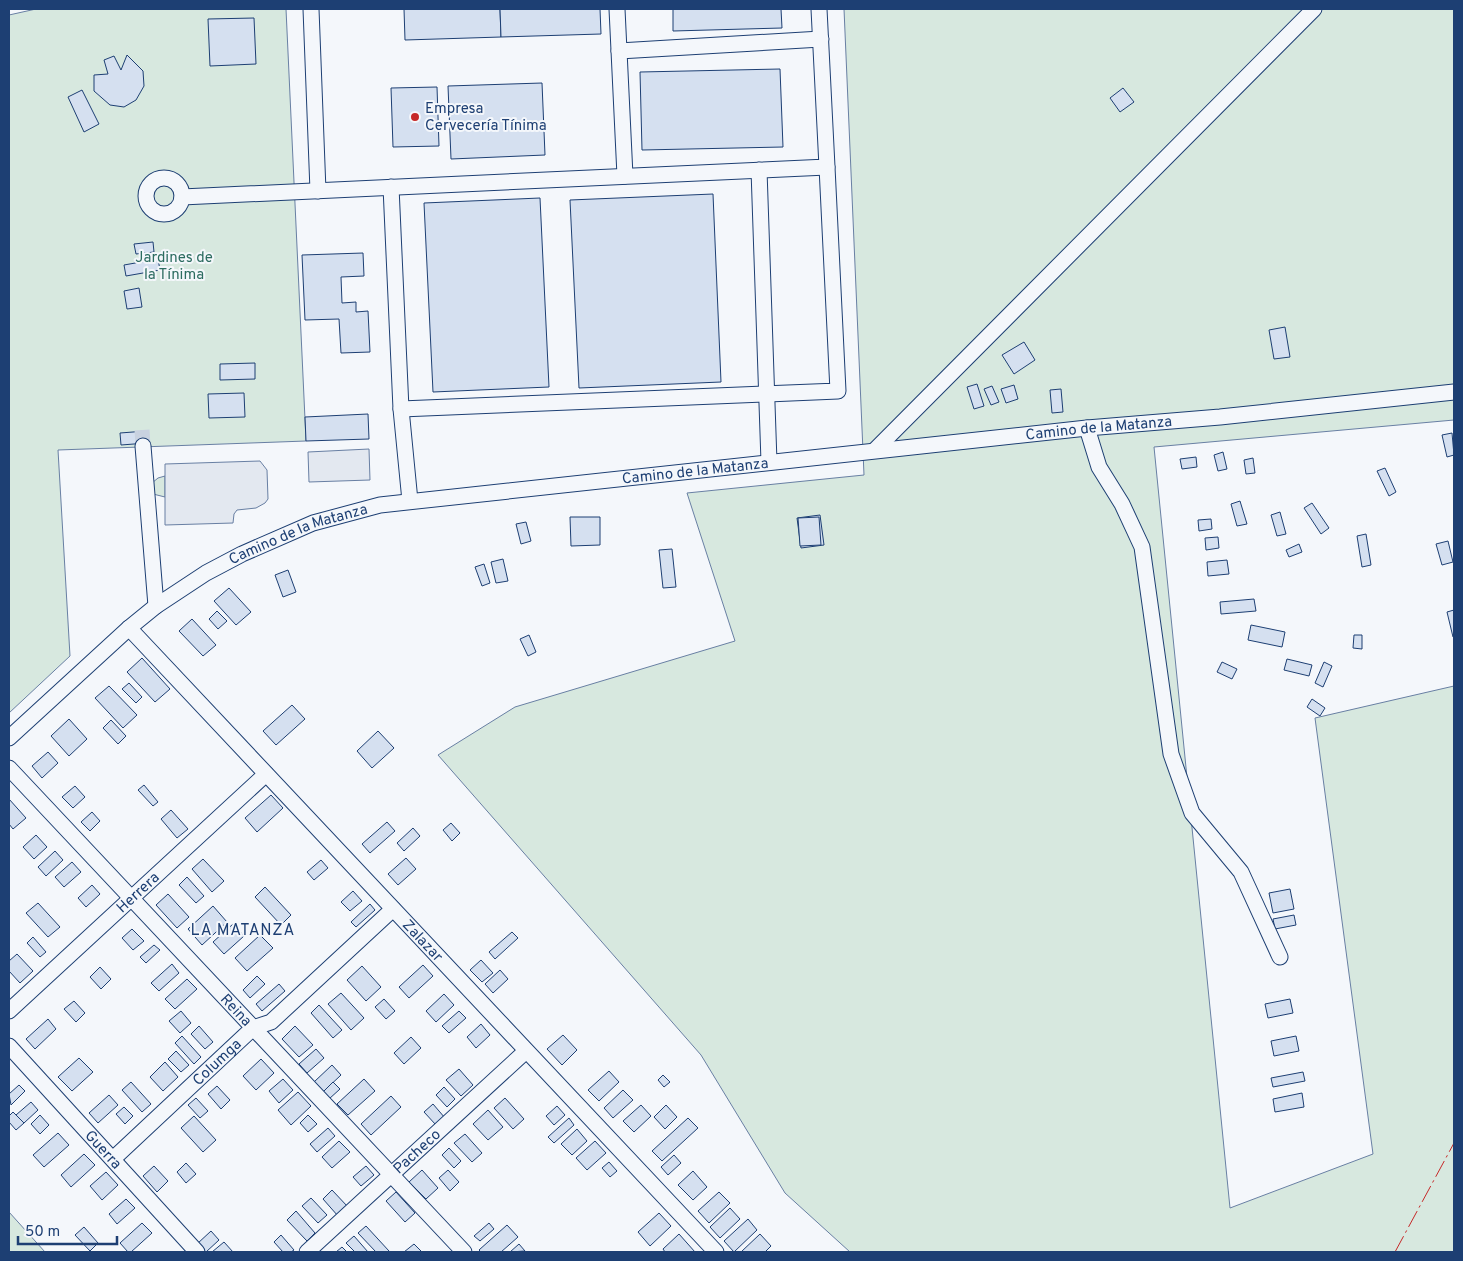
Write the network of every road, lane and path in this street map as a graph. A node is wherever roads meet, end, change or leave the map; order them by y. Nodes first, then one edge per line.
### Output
1 (311, 9) edge
2 (617, 9) edge
3 (819, 9) edge
4 (1314, 9) edge
5 (821, 39) junction
6 (619, 51) junction
7 (827, 167) junction
8 (759, 170) junction
9 (625, 176) junction
10 (391, 188) junction
11 (318, 191) junction
12 (182, 197) dead end
13 (1454, 392) edge
14 (766, 394) junction
15 (401, 409) junction
16 (1087, 428) junction
17 (143, 446) tunnel mouth
18 (875, 450) junction
19 (769, 462) junction
20 (410, 501) junction
21 (156, 606) junction
22 (128, 628) junction
23 (9, 738) edge
24 (9, 768) edge
25 (266, 774) junction
26 (131, 898) junction
27 (393, 910) junction
28 (1280, 956) dead end
29 (9, 1011) edge
30 (253, 1028) junction
31 (9, 1046) edge
32 (526, 1051) junction
33 (113, 1159) junction
34 (391, 1175) junction
35 (197, 1252) edge
36 (308, 1252) edge
37 (464, 1252) edge
38 (716, 1252) edge

1 - 11 street
2 - 6 street
3 - 5 street
4 - 18 street
5 - 6 street
5 - 7 street
6 - 9 street
7 - 8 street
7 - 14 street
8 - 9 street
8 - 14 street
9 - 10 street
10 - 11 street
10 - 15 street
11 - 12 street
13 - 16 street, Camino de la Matanza
14 - 15 street
14 - 19 street
15 - 20 street
16 - 18 street, Camino de la Matanza
16 - 28 street
17 - 21 street
18 - 19 street, Camino de la Matanza
19 - 20 street, Camino de la Matanza
20 - 21 street, Camino de la Matanza
21 - 22 street, Camino de la Matanza
22 - 23 street, Camino de la Matanza
22 - 25 street, Zalazar
24 - 26 street, Reina
25 - 26 street, Herrera
25 - 27 street, Zalazar
26 - 29 street, Herrera
26 - 30 street, Reina
27 - 30 street, Columga
27 - 32 street, Zalazar
30 - 33 street, Columga
30 - 34 street, Reina
31 - 33 street, Guerra
32 - 34 street, Pacheco
32 - 38 street, Zalazar
33 - 35 street, Guerra
34 - 36 street, Pacheco
34 - 37 street, Reina

